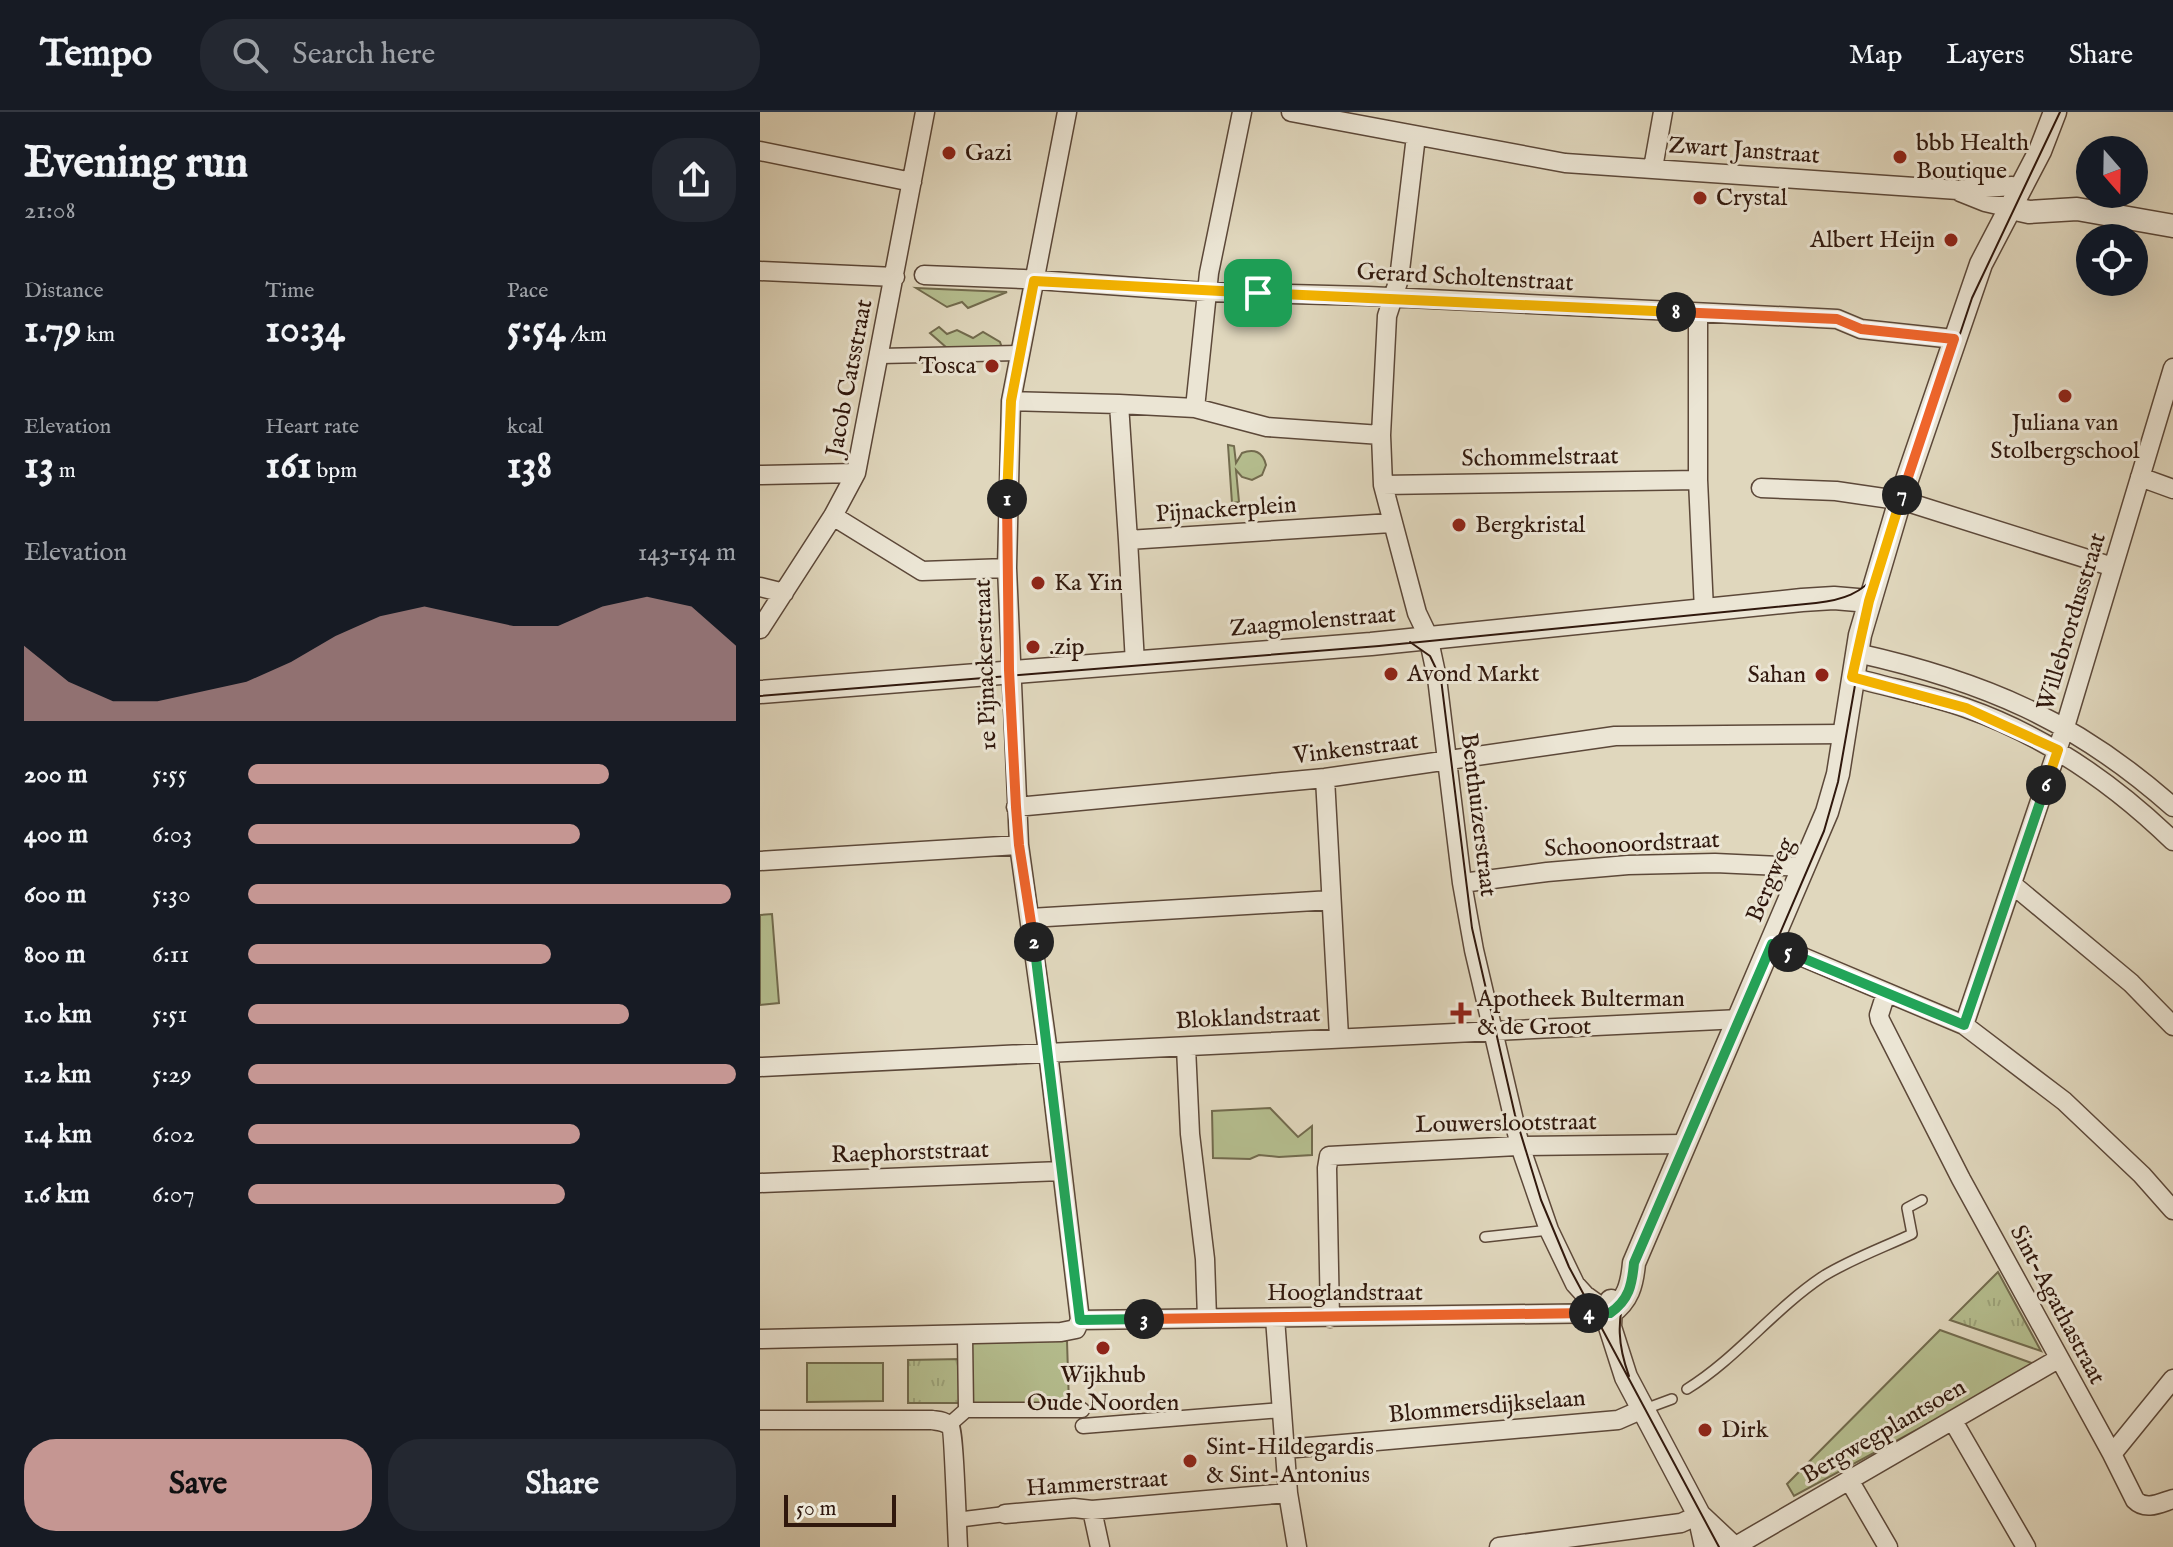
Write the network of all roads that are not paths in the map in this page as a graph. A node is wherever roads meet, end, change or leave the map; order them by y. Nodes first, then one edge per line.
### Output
1 (925, 112) edge
2 (1067, 112) edge
3 (1242, 112) edge
4 (1291, 112) edge
5 (1663, 112) edge
6 (2051, 120) edge
7 (1416, 136) junction
8 (760, 151) edge
9 (1653, 168) junction
10 (912, 182) junction
11 (2012, 197) junction
12 (2173, 226) edge
13 (760, 271) edge
14 (924, 275) dead end
15 (895, 277) junction
16 (1034, 281) junction
17 (1206, 292) junction
18 (1391, 298) junction
19 (1698, 313) junction
20 (1954, 339) junction
21 (1020, 353) junction
22 (880, 356) junction
23 (2173, 368) edge
24 (1011, 401) junction
25 (1119, 404) junction
26 (1195, 408) junction
27 (1381, 435) junction
28 (856, 473) junction
29 (760, 475) edge
30 (2140, 477) junction
31 (1698, 480) junction
32 (1383, 485) junction
33 (1761, 488) dead end
34 (2173, 489) edge
35 (1900, 500) junction
36 (833, 516) junction
37 (1391, 523) junction
38 (1128, 540) junction
39 (2113, 567) junction
40 (1007, 568) junction
41 (760, 587) edge
42 (784, 593) junction
43 (1869, 601) junction
44 (1704, 610) junction
45 (760, 629) edge
46 (1429, 638) junction
47 (1857, 653) junction
48 (1135, 663) junction
49 (1010, 673) junction
50 (1852, 677) junction
51 (760, 692) edge
52 (2065, 727) junction
53 (1844, 734) junction
54 (2058, 750) junction
55 (1447, 762) junction
56 (1325, 778) junction
57 (1016, 807) junction
58 (2173, 807) edge
59 (2173, 841) edge
60 (1019, 845) junction
61 (760, 861) edge
62 (1805, 867) junction
63 (1462, 883) junction
64 (2012, 884) junction
65 (1331, 900) junction
66 (1030, 918) junction
67 (1772, 944) junction
68 (1886, 993) junction
69 (1740, 1019) junction
70 (1964, 1025) junction
71 (2173, 1026) edge
72 (1492, 1031) junction
73 (1339, 1037) junction
74 (1186, 1047) junction
75 (1048, 1052) junction
76 (760, 1067) edge
77 (1685, 1144) junction
78 (1520, 1146) junction
79 (1062, 1171) junction
80 (760, 1183) edge
81 (1922, 1200) dead end
82 (2173, 1210) edge
83 (1549, 1230) junction
84 (1485, 1237) dead end
85 (1610, 1313) junction
86 (1207, 1318) junction
87 (1275, 1318) junction
88 (1330, 1318) junction
89 (1078, 1324) junction
90 (965, 1336) junction
91 (760, 1339) edge
92 (2058, 1359) junction
93 (2173, 1379) edge
94 (1687, 1389) dead end
95 (1672, 1399) dead end
96 (1643, 1409) junction
97 (966, 1410) junction
98 (1082, 1410) dead end
99 (1282, 1410) junction
100 (760, 1420) edge
101 (1953, 1421) junction
102 (949, 1425) junction
103 (1083, 1426) dead end
104 (1285, 1449) junction
105 (2112, 1454) junction
106 (1849, 1480) junction
107 (1288, 1493) junction
108 (2173, 1499) edge
109 (1092, 1510) junction
110 (1005, 1514) joint
111 (1699, 1515) junction
112 (956, 1520) junction
113 (958, 1547) edge
114 (1100, 1547) edge
115 (1297, 1547) edge
116 (1499, 1547) edge
117 (1706, 1547) edge
118 (1734, 1547) edge
119 (1888, 1547) edge
120 (2026, 1547) edge

1 - 10 street, Jacob Catsstraat
2 - 16 street, 1e Pijnackerstraat
3 - 17 street
4 - 7 street, Zwart Janstraat
5 - 9 street
6 - 11 street, Bergweg
7 - 9 street, Zwart Janstraat
7 - 18 street, Benthuizerstraat
8 - 10 street
9 - 11 street, Zwart Janstraat
10 - 15 street, Jacob Catsstraat
11 - 12 street
11 - 20 street, Bergweg
13 - 15 street
14 - 16 street, Gerard Scholtenstraat
15 - 22 street, Jacob Catsstraat
16 - 17 street, Gerard Scholtenstraat
16 - 21 street, 1e Pijnackerstraat
17 - 18 street, Gerard Scholtenstraat
17 - 26 street
18 - 19 street, Gerard Scholtenstraat
18 - 27 street, Benthuizerstraat
19 - 20 street, Gerard Scholtenstraat
19 - 31 street
20 - 35 street, Bergweg
21 - 22 street
21 - 24 street, 1e Pijnackerstraat
22 - 28 street, Jacob Catsstraat
23 - 30 street, Willebrordusstraat
24 - 25 street
24 - 40 street, 1e Pijnackerstraat
25 - 26 street
25 - 38 street, Pijnackerplein
26 - 27 street
27 - 32 street, Benthuizerstraat
28 - 29 street
28 - 36 street, Jacob Catsstraat
30 - 34 street
30 - 39 street, Willebrordusstraat
31 - 32 street, Schommelstraat
31 - 44 street
32 - 37 street, Benthuizerstraat
33 - 35 street
35 - 39 street
35 - 43 street, Bergweg
36 - 40 street
36 - 42 street, Jacob Catsstraat
37 - 38 street, Pijnackerplein
37 - 46 street, Benthuizerstraat
38 - 48 street
39 - 52 street, Willebrordusstraat
40 - 49 street, 1e Pijnackerstraat
41 - 42 street
42 - 45 street, Jacob Catsstraat
43 - 44 street, Zaagmolenstraat
43 - 47 street, Bergweg
44 - 46 street, Zaagmolenstraat
46 - 48 street, Zaagmolenstraat
46 - 55 street, Benthuizerstraat
47 - 50 street, Bergweg
47 - 52 street
48 - 49 street, Zaagmolenstraat
49 - 51 street, Zaagmolenstraat
49 - 57 street, 1e Pijnackerstraat
50 - 53 street, Bergweg
50 - 54 street
52 - 54 street, Willebrordusstraat
52 - 58 street
53 - 55 street, Vinkenstraat
53 - 62 street, Bergweg
54 - 59 street
54 - 64 street, Willebrordusstraat
55 - 56 street, Vinkenstraat
55 - 63 street, Benthuizerstraat
56 - 57 street, Vinkenstraat
56 - 65 street
57 - 60 street, 1e Pijnackerstraat
60 - 61 street
60 - 66 street, 1e Pijnackerstraat
62 - 63 street, Schoonoordstraat
62 - 67 street, Bergweg
63 - 72 street, Benthuizerstraat
64 - 70 street, Willebrordusstraat
64 - 71 street
65 - 66 street
65 - 73 street
66 - 75 street, 1e Pijnackerstraat
67 - 68 street
67 - 69 street, Bergweg
68 - 70 street
68 - 92 street, Sint-Agathastraat
69 - 72 street, Bloklandstraat
69 - 77 street, Bergweg
70 - 82 street
72 - 73 street, Bloklandstraat
72 - 78 street, Benthuizerstraat
73 - 74 street, Bloklandstraat
74 - 75 street, Bloklandstraat
74 - 86 street
75 - 76 street, Bloklandstraat
75 - 79 street, 1e Pijnackerstraat
77 - 78 street, Louwerslootstraat
77 - 85 street, Bergweg
78 - 83 street, Benthuizerstraat
78 - 88 street, Louwerslootstraat
79 - 80 street, Raephorststraat
79 - 89 street, 1e Pijnackerstraat
81 - 94 lane
83 - 84 lane
83 - 85 street, Benthuizerstraat
85 - 88 street, Hooglandstraat
85 - 96 street, Bergweg
86 - 87 street, Hooglandstraat
86 - 89 street, Hooglandstraat
87 - 88 street, Hooglandstraat
87 - 99 street
89 - 90 street, Hooglandstraat
90 - 91 street, Hooglandstraat
90 - 97 street
92 - 101 street, Bergwegplantsoen
92 - 105 street, Sint-Agathastraat
93 - 105 street
95 - 96 lane
96 - 104 street, Blommersdijkselaan
96 - 111 street, Bergweg
97 - 98 street
97 - 102 street
99 - 103 street
99 - 104 street
100 - 102 street
101 - 106 street, Bergwegplantsoen
101 - 120 street
102 - 112 street
104 - 107 street
105 - 108 street, Sint-Agathastraat
106 - 118 street, Bergwegplantsoen
106 - 119 street
107 - 109 street, Hammerstraat
107 - 115 street
109 - 110 street, Hammerstraat
109 - 114 street
110 - 112 street, Hammerstraat
111 - 116 street
111 - 117 street, Bergweg
111 - 118 street, Bergweg
112 - 113 street

